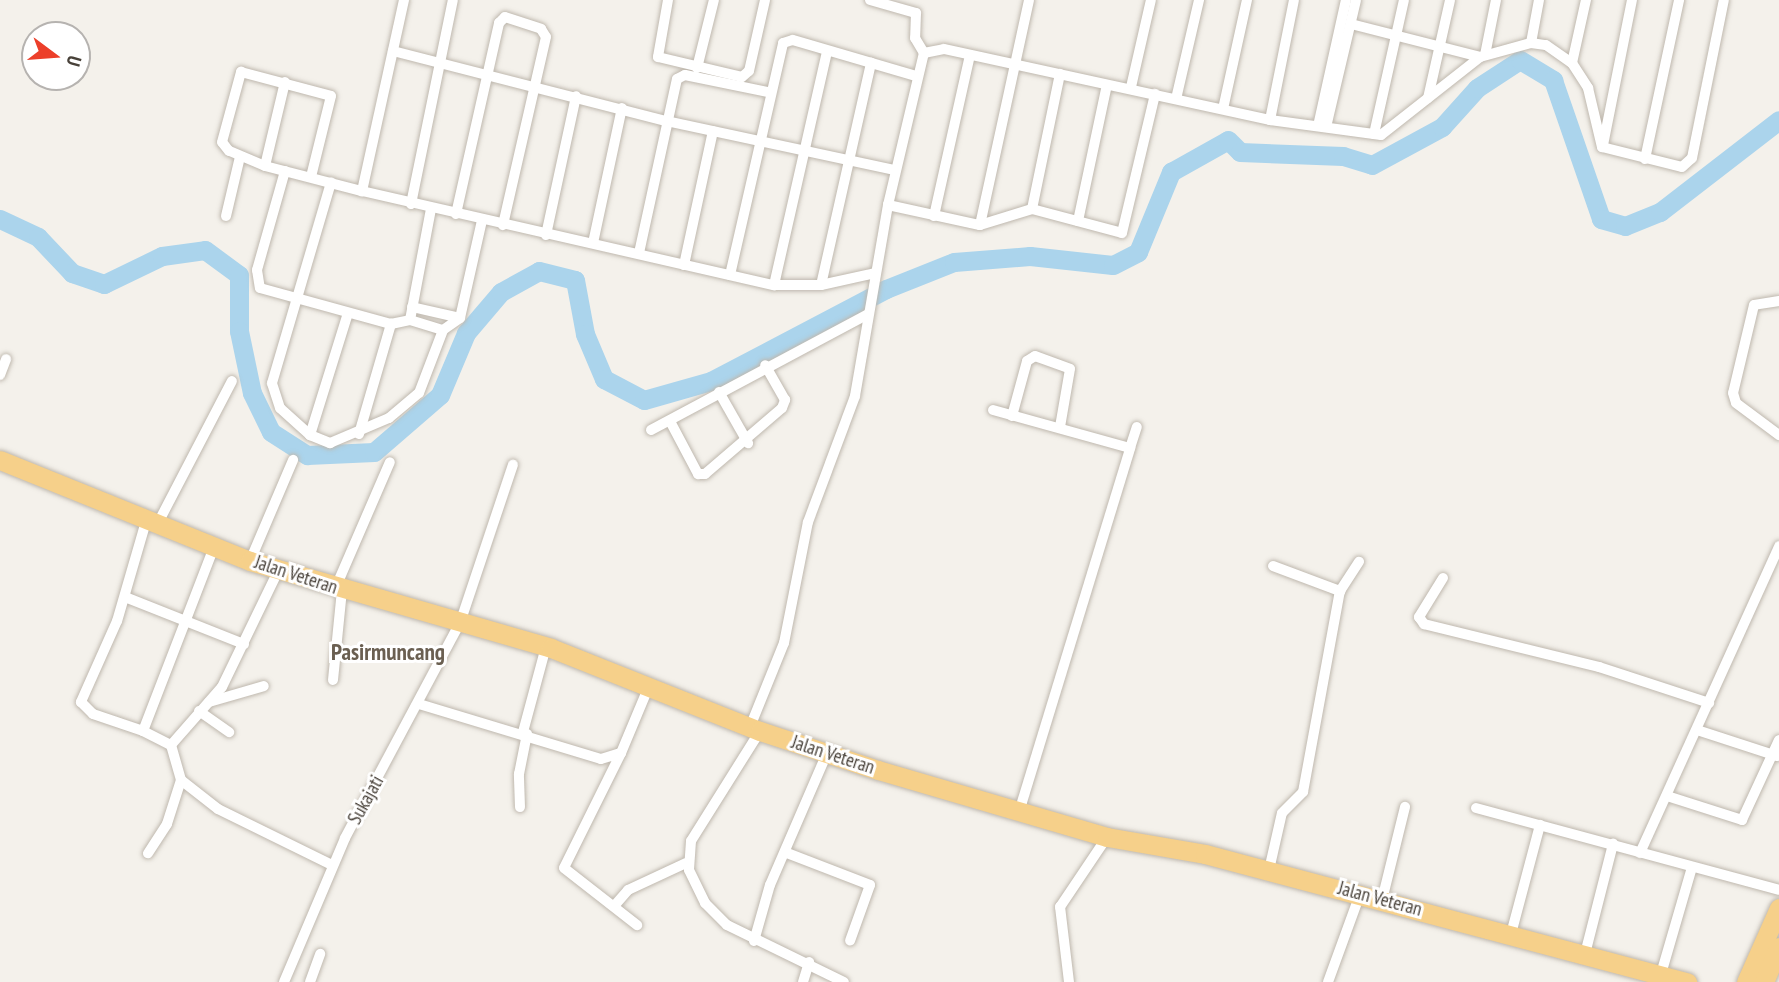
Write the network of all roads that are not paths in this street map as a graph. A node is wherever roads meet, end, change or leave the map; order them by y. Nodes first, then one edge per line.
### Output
1 (404, 0) edge
2 (453, 0) edge
3 (668, 0) edge
4 (715, 0) edge
5 (765, 0) edge
6 (870, 0) edge
7 (1029, 0) edge
8 (1151, 0) edge
9 (1199, 0) edge
10 (1247, 0) edge
11 (1294, 0) edge
12 (1346, 0) edge
13 (1356, 0) edge
14 (1404, 0) edge
15 (1450, 0) edge
16 (1496, 0) edge
17 (1539, 0) edge
18 (1586, 0) edge
19 (1633, 0) edge
20 (1679, 0) edge
21 (1724, 0) edge
22 (1351, 24) junction
23 (1396, 35) junction
24 (1531, 43) junction
25 (1439, 47) junction
26 (393, 51) junction
27 (827, 51) junction
28 (924, 53) junction
29 (970, 55) junction
30 (1482, 56) junction
31 (439, 63) junction
32 (871, 63) junction
33 (1572, 63) junction
34 (1016, 65) junction
35 (697, 68) junction
36 (486, 75) junction
37 (1060, 75) junction
38 (916, 76) junction
39 (285, 82) junction
40 (1107, 85) junction
41 (534, 87) junction
42 (1131, 87) junction
43 (768, 92) junction
44 (1155, 94) junction
45 (576, 96) junction
46 (1428, 98) junction
47 (1176, 99) junction
48 (622, 108) junction
49 (1223, 109) junction
50 (1270, 120) junction
51 (666, 121) junction
52 (1322, 127) junction
53 (713, 131) junction
54 (1374, 134) junction
55 (757, 140) junction
56 (1602, 147) junction
57 (802, 150) junction
58 (240, 157) junction
59 (1645, 159) junction
60 (848, 160) junction
61 (265, 166) junction
62 (895, 170) junction
63 (285, 171) junction
64 (311, 177) junction
65 (331, 183) junction
66 (362, 191) junction
67 (411, 204) junction
68 (888, 205) junction
69 (431, 209) junction
70 (1032, 209) junction
71 (456, 214) junction
72 (226, 216) dead end
73 (934, 216) junction
74 (482, 220) junction
75 (1078, 221) junction
76 (503, 225) junction
77 (980, 225) junction
78 (546, 235) junction
79 (593, 243) junction
80 (639, 253) junction
81 (684, 265) junction
82 (730, 275) junction
83 (874, 277) junction
84 (774, 285) junction
85 (821, 285) junction
86 (296, 300) junction
87 (1779, 301) edge
88 (412, 307) junction
89 (868, 312) junction
90 (348, 313) junction
91 (460, 318) junction
92 (410, 320) junction
93 (391, 324) junction
94 (443, 330) junction
95 (6, 359) dead end
96 (765, 365) junction
97 (0, 375) edge
98 (232, 382) dead end
99 (719, 392) junction
100 (993, 410) dead end
101 (1012, 416) junction
102 (671, 423) junction
103 (1060, 427) junction
104 (1137, 427) dead end
105 (651, 430) dead end
106 (359, 434) junction
107 (310, 435) junction
108 (1779, 435) edge
109 (747, 443) junction
110 (1130, 448) junction
111 (0, 460) edge
112 (293, 460) dead end
113 (390, 462) dead end
114 (513, 465) dead end
115 (153, 521) junction
116 (1779, 546) edge
117 (214, 547) junction
118 (250, 561) junction
119 (1359, 562) dead end
120 (1273, 566) dead end
121 (1774, 570) edge
122 (278, 571) junction
123 (1443, 578) dead end
124 (338, 590) junction
125 (1340, 591) junction
126 (125, 597) junction
127 (187, 619) junction
128 (460, 623) junction
129 (244, 643) junction
130 (545, 647) junction
131 (333, 680) dead end
132 (264, 686) dead end
133 (649, 686) junction
134 (209, 702) junction
135 (1709, 703) junction
136 (419, 704) junction
137 (199, 710) junction
138 (755, 729) junction
139 (1697, 730) junction
140 (143, 731) junction
141 (229, 732) dead end
142 (525, 733) junction
143 (1779, 740) edge
144 (171, 745) junction
145 (621, 753) junction
146 (827, 753) junction
147 (1776, 755) edge
148 (181, 780) junction
149 (1667, 796) junction
150 (520, 807) dead end
151 (1405, 807) dead end
152 (1476, 808) dead end
153 (1018, 812) junction
154 (1540, 825) junction
155 (1107, 837) junction
156 (1614, 844) junction
157 (148, 853) dead end
158 (787, 853) junction
159 (1640, 853) junction
160 (686, 863) junction
161 (332, 865) junction
162 (1692, 867) junction
163 (1269, 870) junction
164 (1779, 890) edge
165 (1360, 894) junction
166 (1382, 900) junction
167 (615, 905) junction
168 (1779, 908) edge
169 (637, 925) dead end
170 (1511, 934) junction
171 (754, 941) junction
172 (850, 941) dead end
173 (1779, 947) edge
174 (320, 954) dead end
175 (1585, 954) junction
176 (809, 962) junction
177 (1764, 970) edge
178 (1661, 974) junction
179 (284, 982) edge
180 (310, 982) edge
181 (803, 982) edge
182 (845, 982) edge
183 (1069, 982) edge
184 (1328, 982) edge
185 (1687, 982) edge
186 (1746, 982) edge

1 - 26 street
2 - 31 street
3 - 35 street
4 - 35 street
5 - 35 street
6 - 28 street
7 - 34 street
8 - 42 street
9 - 47 street
10 - 49 street
11 - 50 street
12 - 52 street
13 - 22 street
14 - 23 street
15 - 25 street
16 - 30 street
17 - 24 street
18 - 33 street
19 - 56 street
20 - 59 street
21 - 59 street
22 - 23 street
22 - 52 street
23 - 25 street
23 - 54 street
24 - 30 street
24 - 33 street
25 - 30 street
25 - 46 street
26 - 31 street
26 - 66 street
27 - 32 street
27 - 43 street
27 - 57 street
28 - 29 street
28 - 38 street
29 - 34 street
29 - 73 street
30 - 46 street
31 - 36 street
31 - 67 street
32 - 38 street
32 - 60 street
33 - 56 street
34 - 37 street
34 - 77 street
36 - 41 street
36 - 41 street
36 - 71 street
37 - 40 street
37 - 70 street
38 - 62 street
39 - 58 street
39 - 61 street
39 - 64 street
40 - 42 street
40 - 75 street
41 - 45 street
41 - 76 street
42 - 44 street
43 - 51 street
43 - 55 street
44 - 47 street
44 - 75 street
45 - 48 street
45 - 78 street
46 - 54 street
47 - 49 street
48 - 51 street
48 - 79 street
49 - 50 street
50 - 52 street
51 - 53 street
51 - 80 street
52 - 54 street
53 - 55 street
53 - 81 street
55 - 57 street
55 - 82 street
56 - 59 street
57 - 60 street
57 - 84 street
58 - 61 street
58 - 72 street
60 - 62 street
60 - 85 street
61 - 63 street
62 - 68 street
63 - 64 street
63 - 86 street
64 - 65 street
65 - 66 street
65 - 86 street
66 - 67 street
67 - 69 street
68 - 73 street
68 - 83 street
69 - 71 street
69 - 88 street
70 - 75 street
70 - 77 street
71 - 74 street
73 - 77 street
74 - 76 street
74 - 91 street
76 - 78 street
78 - 79 street
79 - 80 street
80 - 81 street
81 - 82 street
82 - 84 street
83 - 85 street
83 - 89 street
84 - 85 street
86 - 90 street
86 - 107 street
87 - 108 street
88 - 91 street
88 - 92 street
89 - 96 street
89 - 138 street
90 - 93 street
90 - 107 street
91 - 94 street
92 - 93 street
92 - 94 street
93 - 106 street
94 - 106 street
95 - 97 street
96 - 99 street
96 - 109 street
98 - 115 street
99 - 102 street
99 - 109 street
100 - 101 street
101 - 103 street
101 - 103 street
102 - 105 street
102 - 109 street
103 - 110 street
104 - 110 street
106 - 107 street
110 - 153 street
111 - 115 highway, Jalan Veteran
112 - 118 street
113 - 124 street
114 - 128 street, Sukajati
115 - 117 highway, Jalan Veteran
115 - 126 street
116 - 121 street
117 - 118 highway, Jalan Veteran
117 - 127 street
118 - 122 highway, Jalan Veteran
119 - 125 street
120 - 125 street
121 - 135 street
122 - 124 highway, Jalan Veteran
122 - 129 street
123 - 135 street
124 - 128 highway, Jalan Veteran
124 - 131 street
125 - 163 street
126 - 127 street
126 - 140 street
127 - 129 street
127 - 140 street
128 - 130 highway, Jalan Veteran
128 - 136 street, Sukajati
129 - 134 street
130 - 133 highway, Jalan Veteran
130 - 142 street
132 - 134 street
133 - 138 highway, Jalan Veteran
133 - 145 street
134 - 137 street
135 - 139 street
136 - 142 street
136 - 161 street, Sukajati
137 - 141 street
137 - 144 street
138 - 146 highway, Jalan Veteran
138 - 160 street
139 - 147 street
139 - 149 street
140 - 144 street
142 - 145 street
142 - 150 street
143 - 147 street
144 - 148 street
145 - 167 street
146 - 153 highway, Jalan Veteran
146 - 158 street
147 - 149 street
148 - 157 street
148 - 161 street
149 - 159 street
151 - 166 street
152 - 154 street
153 - 155 highway, Jalan Veteran
154 - 156 street
154 - 170 street
155 - 163 highway, Jalan Veteran
155 - 183 street
156 - 159 street
156 - 175 street
158 - 171 street
158 - 172 street
159 - 162 street
160 - 167 street
160 - 171 street
161 - 179 street, Sukajati
162 - 164 street
162 - 178 street
163 - 165 highway, Jalan Veteran
165 - 166 highway, Jalan Veteran
165 - 184 street
166 - 170 highway, Jalan Veteran
167 - 169 street
168 - 177 highway
170 - 175 highway, Jalan Veteran
171 - 176 street
173 - 177 highway
174 - 180 street
175 - 178 highway, Jalan Veteran
176 - 181 street
176 - 182 street
177 - 186 highway
178 - 185 highway, Jalan Veteran

